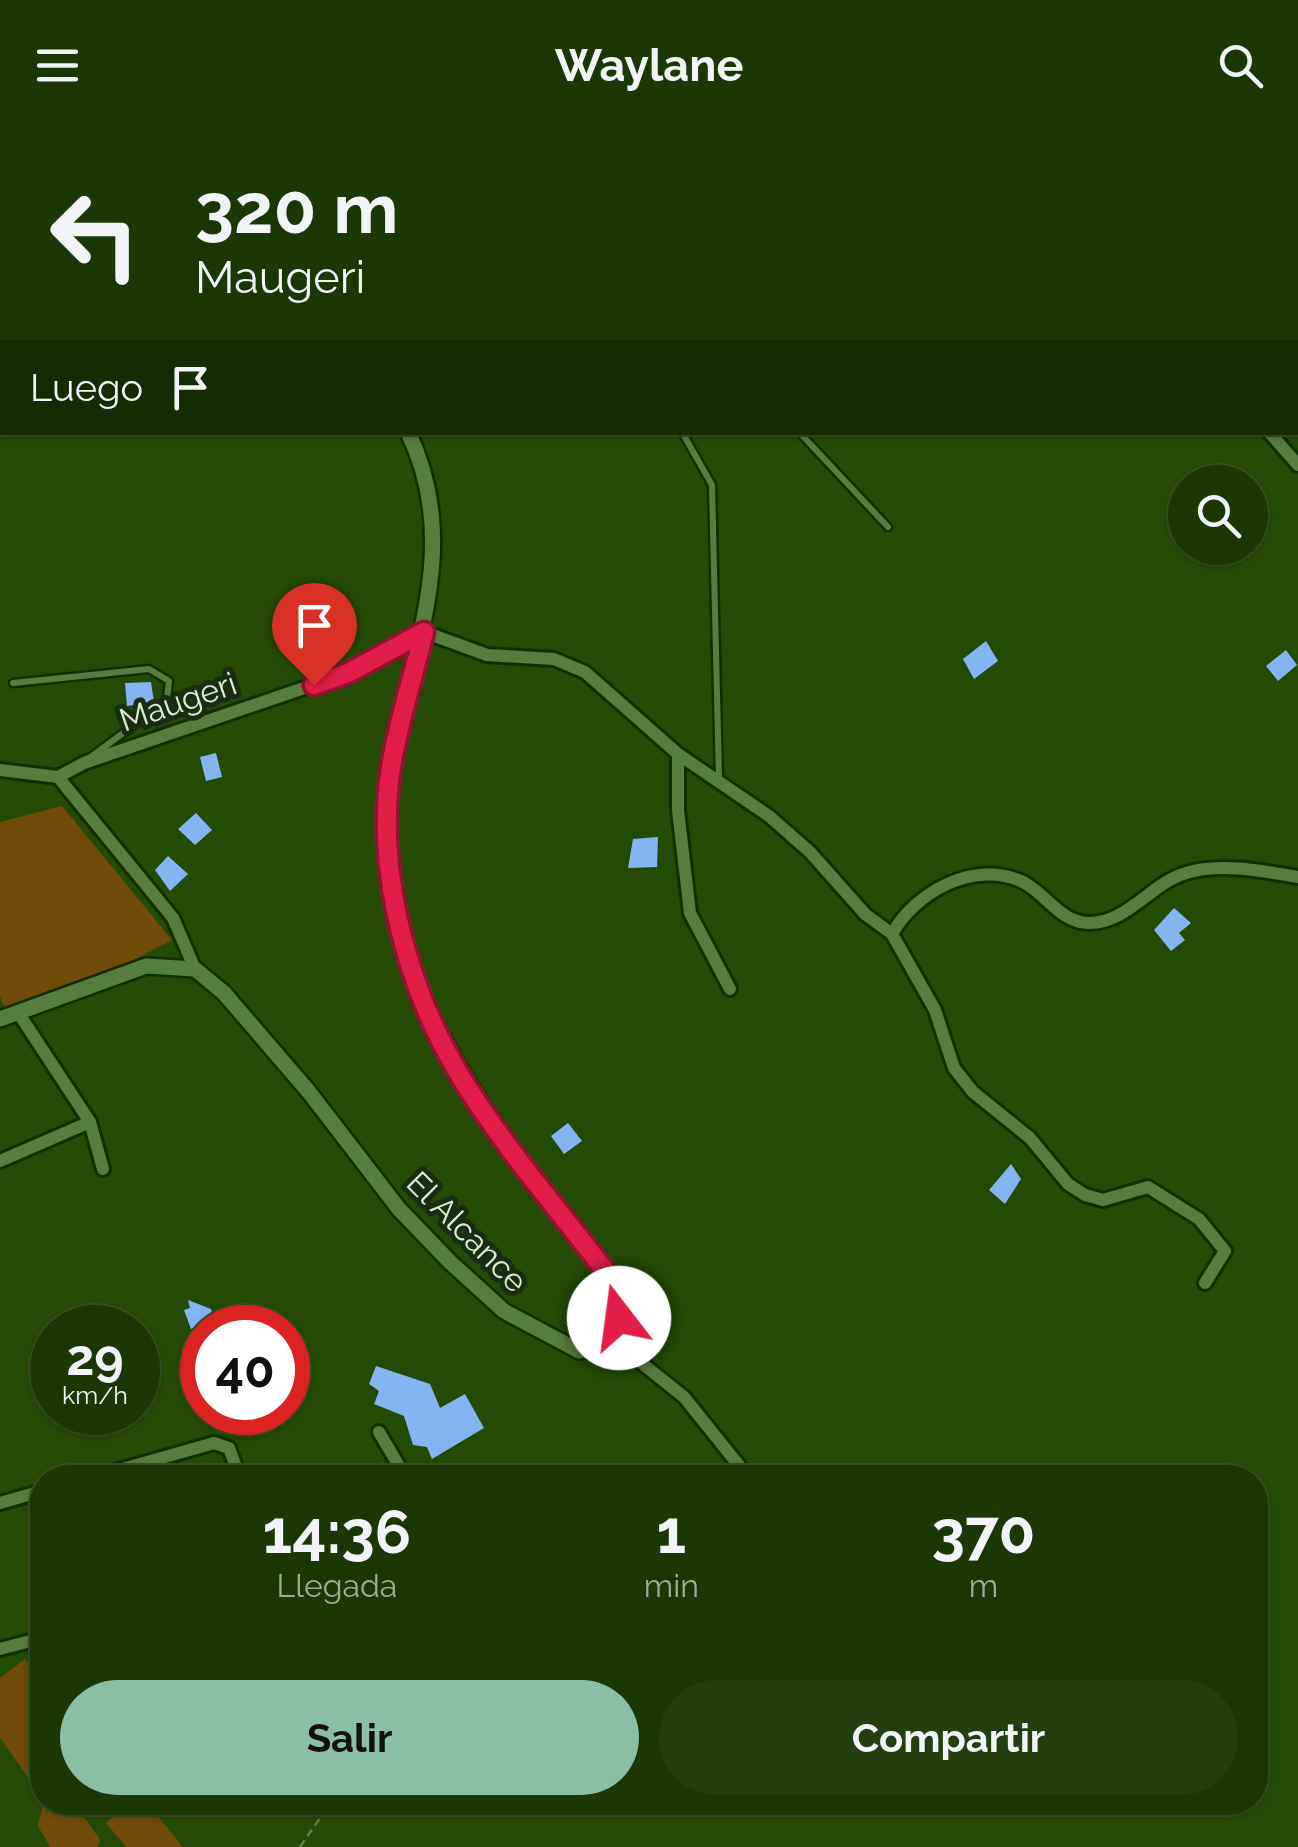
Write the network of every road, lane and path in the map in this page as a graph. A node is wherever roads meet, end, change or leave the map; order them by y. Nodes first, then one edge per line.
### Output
1 (409, 435) edge
2 (684, 435) edge
3 (803, 435) edge
4 (1272, 435) edge
5 (1298, 465) edge
6 (888, 527) dead end
7 (424, 632) junction
8 (13, 683) dead end
9 (678, 754) junction
10 (84, 763) junction
11 (0, 770) edge
12 (58, 777) junction
13 (718, 778) junction
14 (1298, 878) edge
15 (892, 934) junction
16 (195, 969) junction
17 (730, 989) dead end
18 (20, 1014) junction
19 (0, 1019) edge
20 (90, 1122) junction
21 (0, 1161) edge
22 (103, 1169) dead end
23 (1206, 1283) dead end
24 (609, 1337) junction
25 (379, 1432) dead end
26 (136, 1465) edge
27 (235, 1465) edge
28 (398, 1465) edge
29 (739, 1465) edge
30 (30, 1494) edge
31 (0, 1503) edge
32 (30, 1641) edge
33 (0, 1649) edge
34 (322, 1815) edge
35 (300, 1847) edge

1 - 7 street
2 - 13 lane
3 - 6 lane
4 - 5 street
7 - 9 street
7 - 10 street, Maugeri
7 - 24 street
8 - 10 lane
9 - 13 street
9 - 17 street
10 - 12 street, Maugeri
11 - 12 street
12 - 16 street, El Alcance
13 - 15 street
14 - 15 street
15 - 23 street
16 - 18 street
16 - 24 street, El Alcance
18 - 19 street
18 - 20 street
20 - 21 street
20 - 22 street
24 - 29 street
25 - 28 street
26 - 27 street
30 - 31 street
32 - 33 street
34 - 35 path

